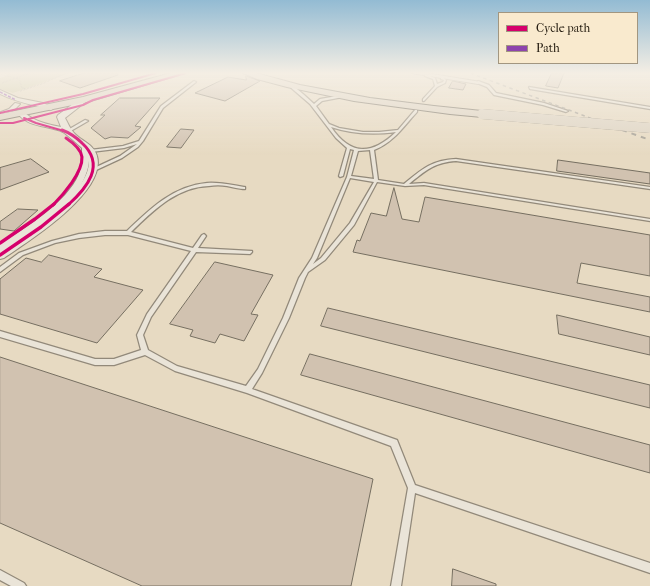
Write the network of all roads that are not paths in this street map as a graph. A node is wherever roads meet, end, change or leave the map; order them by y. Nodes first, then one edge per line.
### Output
1 (10, 100) edge
2 (69, 100) edge
3 (82, 100) edge
4 (84, 100) edge
5 (171, 100) edge
6 (308, 100) edge
7 (321, 100) edge
8 (367, 100) edge
9 (396, 100) edge
10 (525, 100) edge
11 (604, 100) edge
12 (48, 106) junction
13 (314, 106) junction
14 (18, 107) junction
15 (650, 108) edge
16 (416, 111) dead end
17 (566, 111) dead end
18 (481, 112) junction
19 (1, 116) edge
20 (61, 117) junction
21 (86, 121) dead end
22 (32, 122) junction
23 (650, 124) edge
24 (327, 125) junction
25 (650, 128) edge
26 (398, 131) junction
27 (68, 132) junction
28 (141, 141) junction
29 (88, 148) junction
30 (349, 148) junction
31 (372, 149) junction
32 (356, 150) junction
33 (93, 170) junction
34 (341, 176) dead end
35 (349, 177) junction
36 (376, 181) junction
37 (404, 185) junction
38 (244, 188) dead end
39 (650, 188) edge
40 (650, 220) edge
41 (128, 233) junction
42 (204, 236) dead end
43 (0, 249) edge
44 (196, 250) junction
45 (250, 252) dead end
46 (0, 255) edge
47 (0, 270) edge
48 (307, 270) junction
49 (0, 334) edge
50 (145, 352) junction
51 (247, 390) junction
52 (412, 488) junction
53 (650, 568) edge
54 (0, 575) edge
55 (21, 586) edge
56 (396, 586) edge

1 - 14 street
2 - 12 main road
3 - 12 main road
4 - 20 street
5 - 28 lane
6 - 13 lane
7 - 13 lane
8 - 18 main road
9 - 18 main road
10 - 17 lane
11 - 15 lane
12 - 14 main road
12 - 14 street
12 - 20 street
13 - 24 lane
14 - 19 main road
14 - 22 street
16 - 26 lane
18 - 23 main road
18 - 25 main road, bridge
19 - 22 main road
20 - 27 street
21 - 27 lane
22 - 27 street
24 - 26 lane
24 - 30 lane
26 - 31 lane
27 - 29 street
28 - 29 lane
28 - 33 lane
29 - 33 street
29 - 43 street
30 - 32 lane
30 - 34 lane
31 - 32 lane
31 - 36 lane
32 - 35 lane
33 - 46 street
35 - 36 lane
35 - 48 lane
36 - 37 lane
36 - 48 lane
37 - 39 lane
37 - 40 lane
38 - 41 lane
41 - 44 lane
41 - 47 lane
42 - 44 lane
44 - 45 lane
44 - 50 lane
48 - 51 lane
49 - 50 lane
50 - 51 lane
51 - 52 lane
52 - 53 lane
52 - 56 lane
54 - 55 lane

